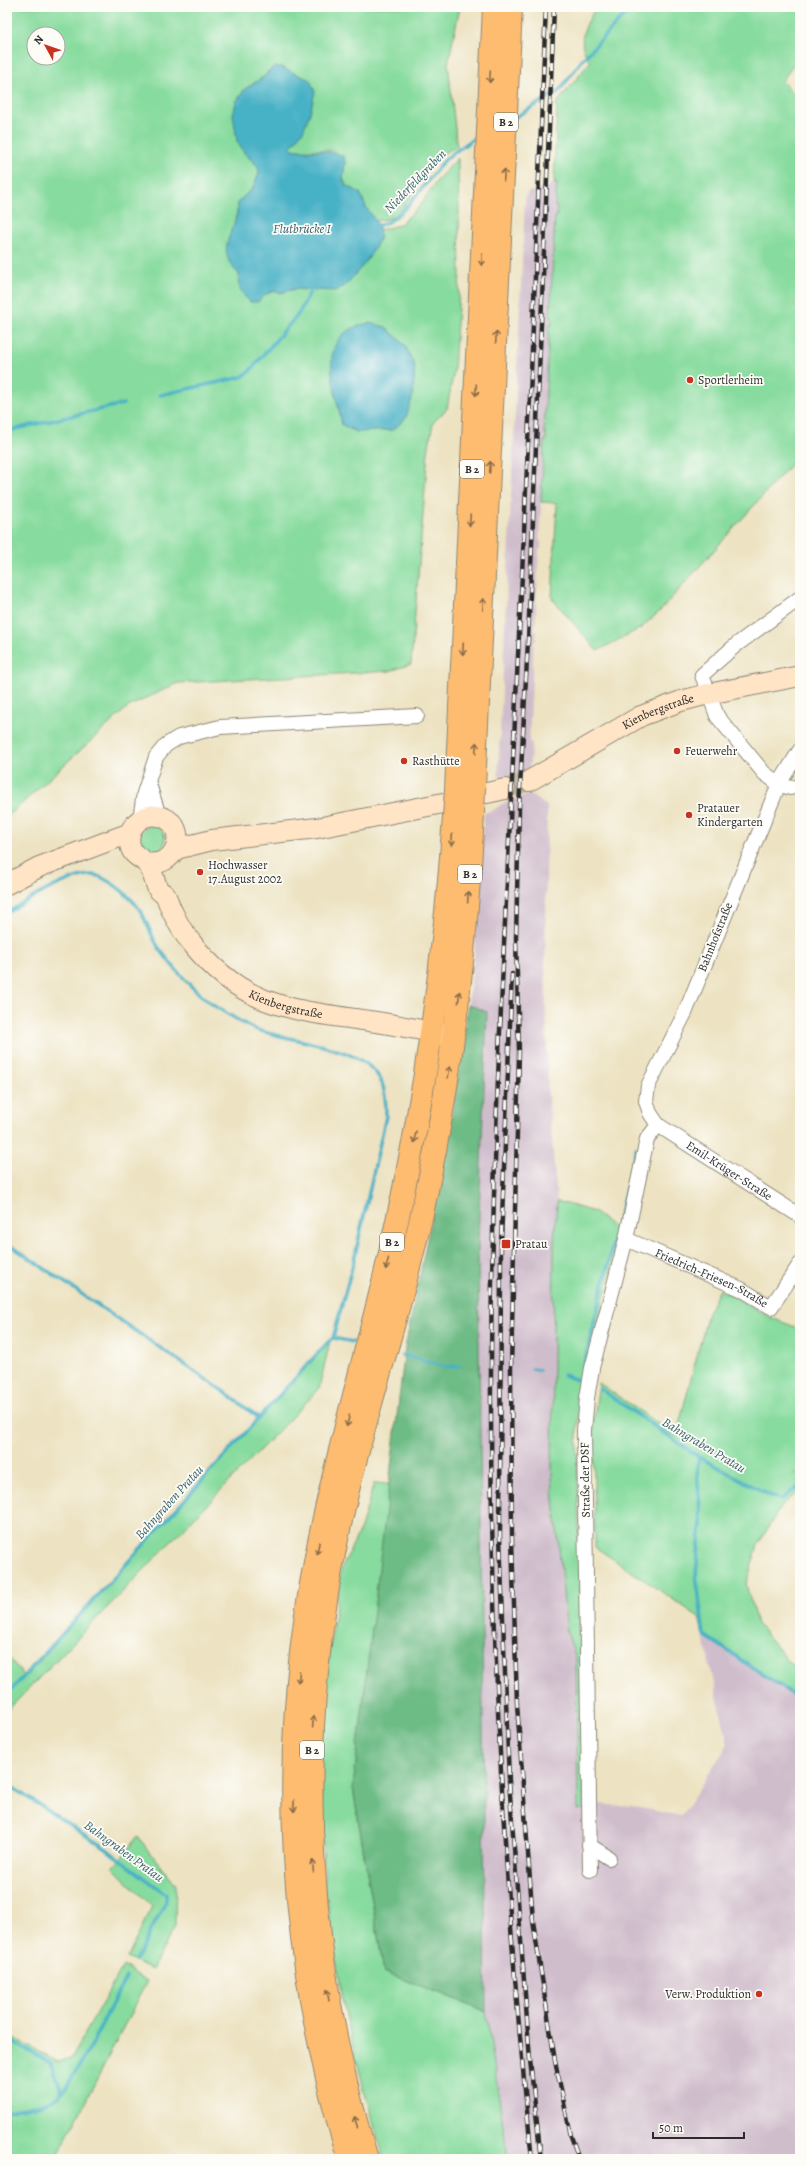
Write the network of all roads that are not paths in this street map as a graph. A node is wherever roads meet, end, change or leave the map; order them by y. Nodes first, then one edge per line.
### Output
1 (494, 7) edge
2 (511, 7) edge
3 (501, 34) junction
4 (800, 598) edge
5 (800, 676) edge
6 (708, 694) junction
7 (417, 716) dead end
8 (800, 750) edge
9 (529, 782) tunnel mouth
10 (148, 784) junction
11 (779, 784) junction
12 (800, 786) edge
13 (470, 799) junction
14 (147, 829) junction
15 (238, 835) junction
16 (163, 858) junction
17 (7, 884) edge
18 (432, 1032) junction
19 (455, 1035) junction
20 (658, 1125) junction
21 (800, 1216) edge
22 (626, 1239) junction
23 (800, 1264) edge
24 (590, 1845) junction
25 (609, 1858) dead end
26 (590, 1870) dead end
27 (349, 2159) edge
28 (368, 2159) edge

1 - 3 main road, B 2
2 - 3 main road, B 2
3 - 13 main road, B 2
4 - 6 street
5 - 6 street, Kienbergstraße
6 - 9 street, Kienbergstraße
6 - 11 street
7 - 10 street, Kienbergstraße
8 - 11 street, Bahnhofstraße
10 - 14 street, Kienbergstraße
10 - 14 street, Kienbergstraße
11 - 12 street
11 - 20 street, Bahnhofstraße
13 - 15 street
13 -> 18 main road, B 2
19 -> 13 main road, B 2
14 - 15 street
14 - 16 street, Kienbergstraße
14 - 16 street, Kienbergstraße
14 - 17 street
15 - 16 street
16 - 18 street, Kienbergstraße
18 - 19 street, Kienbergstraße
18 -> 27 main road, B 2
28 -> 19 main road, B 2
20 - 21 street, Emil-Krüger-Straße
20 - 22 street, Straße der DSF
22 - 23 street, Friedrich-Friesen-Straße
22 - 24 street, Straße der DSF
24 - 25 street
24 - 26 street, Straße der DSF

